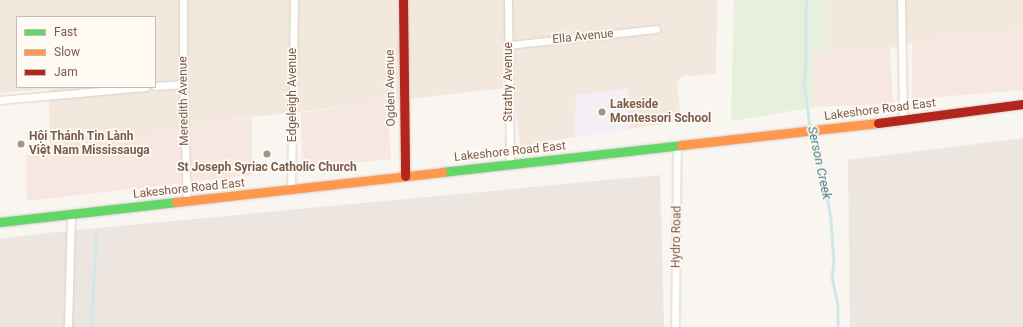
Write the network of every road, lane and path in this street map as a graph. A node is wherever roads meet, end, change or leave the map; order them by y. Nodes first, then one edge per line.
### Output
1 (183, 0) edge
2 (294, 0) edge
3 (402, 0) edge
4 (508, 0) edge
5 (901, 0) edge
6 (656, 29) dead end
7 (509, 45) junction
8 (183, 84) junction
9 (156, 86) edge
10 (134, 88) edge
11 (0, 100) edge
12 (1023, 104) edge
13 (903, 120) junction
14 (677, 146) junction
15 (510, 164) junction
16 (405, 176) junction
17 (291, 190) junction
18 (187, 202) junction
19 (71, 214) junction
20 (0, 222) edge
21 (68, 327) edge
22 (675, 327) edge

1 - 8 street, Meredith Avenue
2 - 17 street, Edgeleigh Avenue
3 - 16 main road, Ogden Avenue
4 - 7 street, Strathy Avenue
5 - 13 street
6 - 7 street, Ella Avenue
7 - 15 street, Strathy Avenue
8 - 9 street
8 - 18 street, Meredith Avenue
10 - 11 street
12 - 13 main road, Lakeshore Road East
13 - 14 main road, Lakeshore Road East
14 - 15 main road, Lakeshore Road East
14 - 22 street, Hydro Road
15 - 16 main road, Lakeshore Road East
16 - 17 main road, Lakeshore Road East
17 - 18 main road, Lakeshore Road East
18 - 19 main road, Lakeshore Road East
19 - 20 main road, Lakeshore Road East
19 - 21 street

